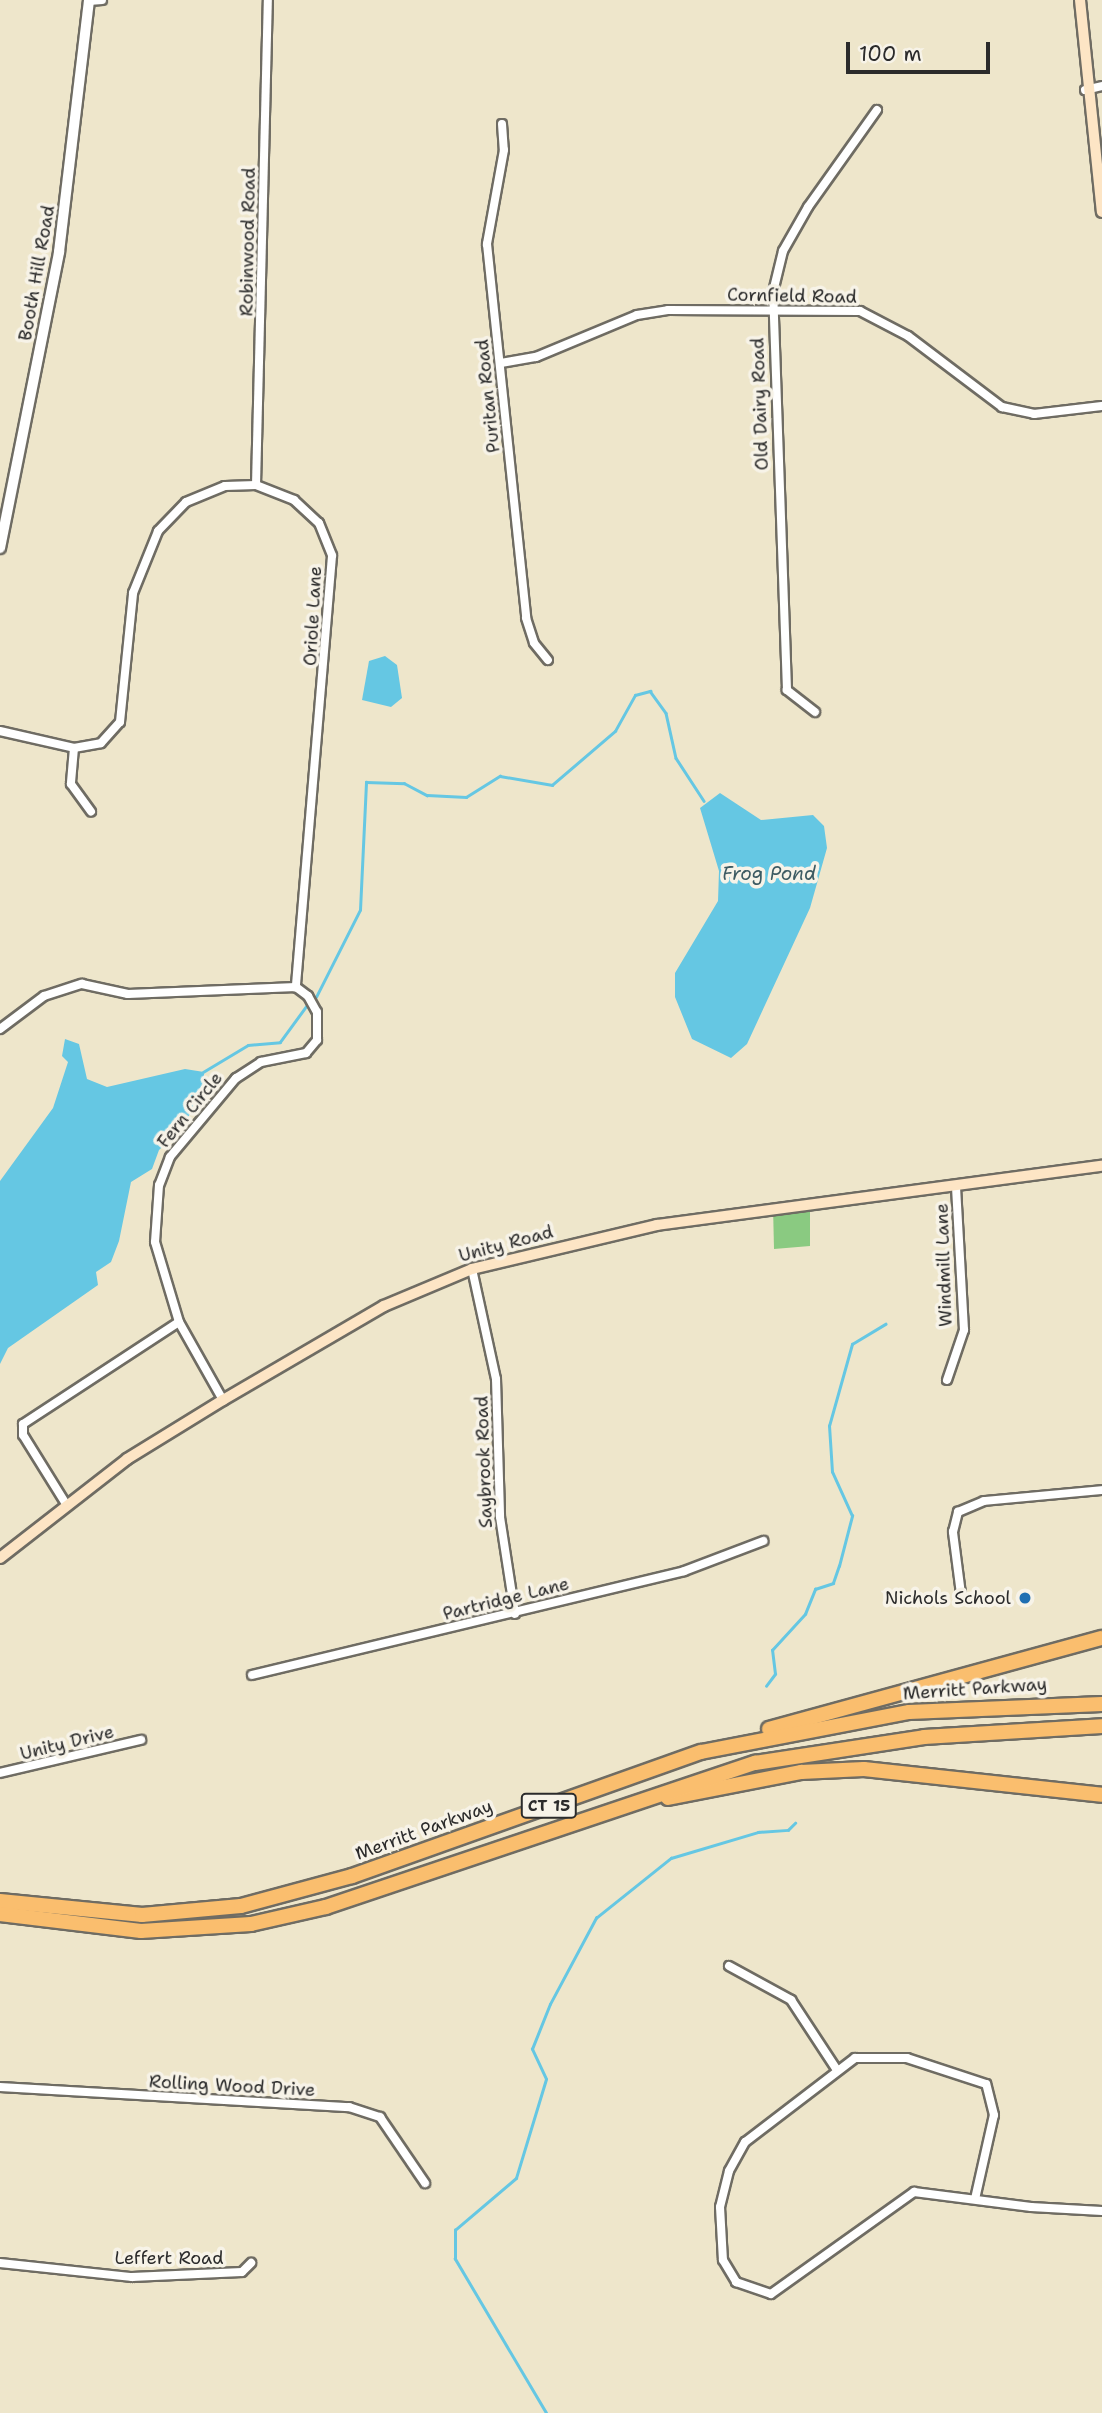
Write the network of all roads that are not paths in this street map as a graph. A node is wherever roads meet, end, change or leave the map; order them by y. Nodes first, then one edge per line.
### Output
1 (102, 0) edge
2 (268, 0) edge
3 (1080, 0) edge
4 (89, 1) edge
5 (1102, 86) edge
6 (1085, 90) junction
7 (877, 110) dead end
8 (502, 124) dead end
9 (1102, 212) edge
10 (773, 310) junction
11 (501, 363) junction
12 (1102, 406) edge
13 (256, 485) junction
14 (0, 548) edge
15 (548, 660) dead end
16 (815, 712) dead end
17 (0, 731) edge
18 (74, 748) junction
19 (91, 812) dead end
20 (296, 987) junction
21 (0, 1029) edge
22 (1101, 1167) edge
23 (957, 1187) junction
24 (472, 1269) junction
25 (179, 1322) junction
26 (947, 1380) dead end
27 (223, 1400) junction
28 (1102, 1490) edge
29 (66, 1504) junction
30 (763, 1541) dead end
31 (0, 1558) edge
32 (961, 1594) dead end
33 (515, 1614) junction
34 (1102, 1638) edge
35 (252, 1675) dead end
36 (1102, 1704) edge
37 (1102, 1726) edge
38 (141, 1740) dead end
39 (701, 1752) junction
40 (0, 1773) edge
41 (1102, 1795) edge
42 (616, 1809) junction
43 (0, 1901) edge
44 (0, 1914) edge
45 (729, 1966) dead end
46 (836, 2070) junction
47 (0, 2087) edge
48 (425, 2183) dead end
49 (975, 2199) junction
50 (1102, 2211) edge
51 (0, 2263) edge
52 (251, 2263) dead end

1 - 4 street
2 - 13 street, Robinwood Road
3 - 6 main road
4 - 14 street, Booth Hill Road
5 - 6 street
6 - 9 main road
7 - 10 street, Old Dairy Road
8 - 11 street, Puritan Road
10 - 11 street, Cornfield Road
10 - 12 street, Cornfield Road
10 - 16 street, Old Dairy Road
11 - 15 street, Puritan Road
13 - 18 street, Oriole Lane
13 - 20 street, Oriole Lane
17 - 18 street
18 - 19 street
20 - 21 street
20 - 25 street, Fern Circle
22 - 23 main road, Unity Road
23 - 24 main road, Unity Road
23 - 26 street, Windmill Lane
24 - 27 main road, Unity Road
24 - 33 street, Saybrook Road
25 - 27 street, Fern Circle
25 - 29 street
27 - 29 main road, Unity Road
28 - 32 street
29 - 31 main road, Unity Road
30 - 33 street, Partridge Lane
33 - 35 street, Partridge Lane
34 - 39 highway
36 - 39 highway, Merritt Parkway / CT 15
37 - 42 highway, CT 15
38 - 40 street, Unity Drive
39 - 43 highway, Merritt Parkway / CT 15
41 - 42 highway
42 - 44 highway, CT 15
45 - 46 street
46 - 49 street
46 - 49 street
47 - 48 street, Rolling Wood Drive
49 - 50 street
51 - 52 street, Leffert Road

